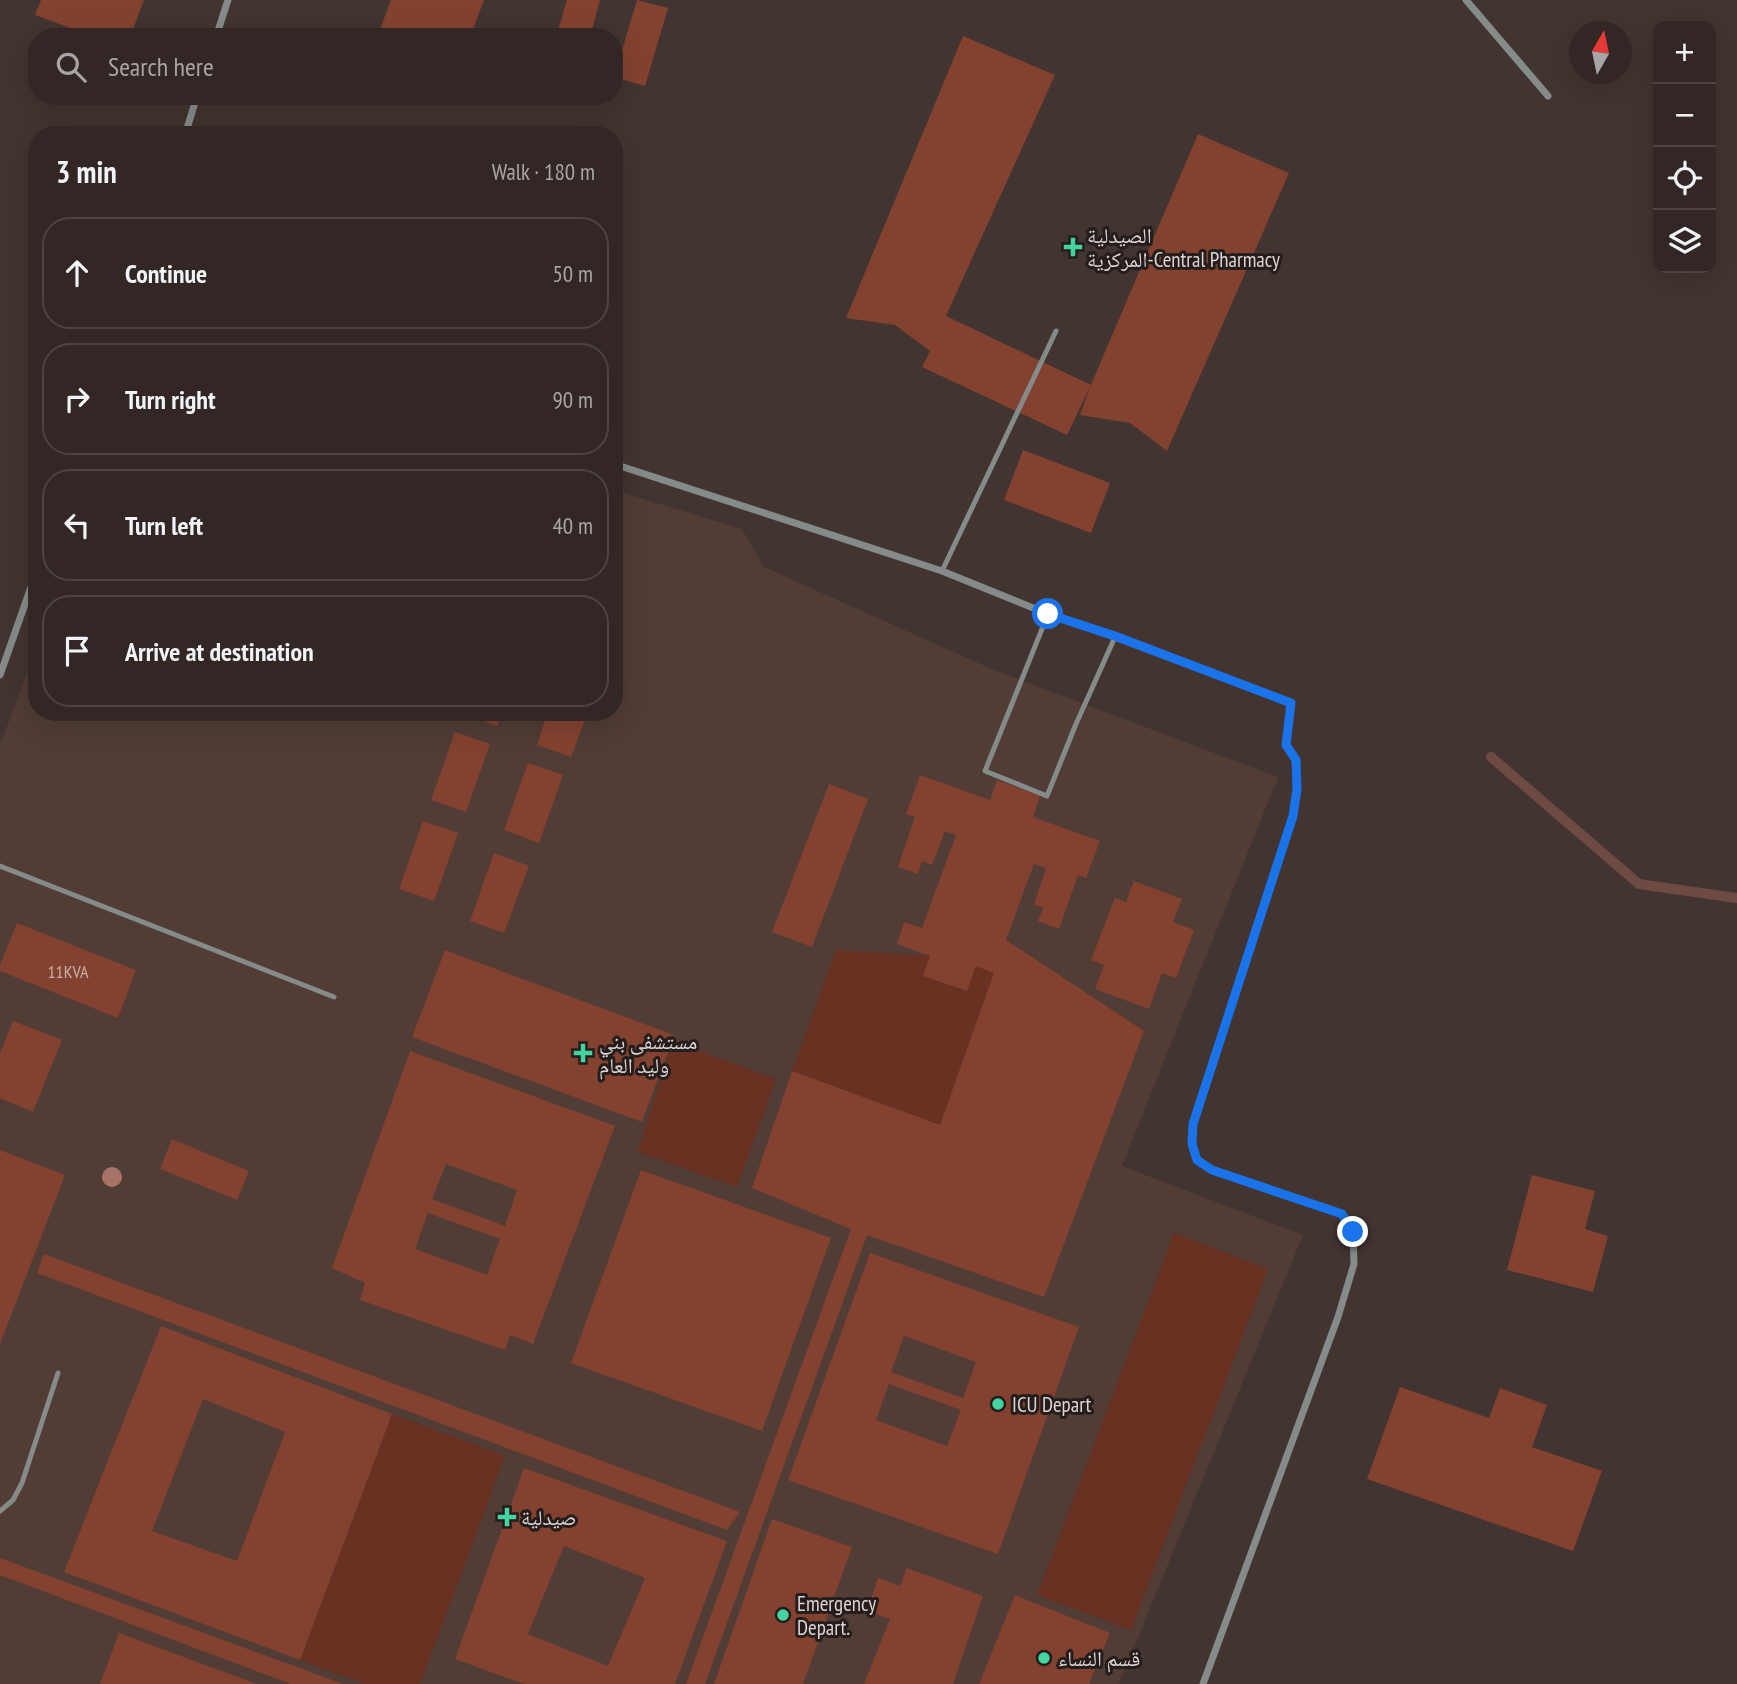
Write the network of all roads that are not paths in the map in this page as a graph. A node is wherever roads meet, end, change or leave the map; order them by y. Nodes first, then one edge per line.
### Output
1 (228, 0) edge
2 (1466, 0) edge
3 (219, 28) edge
4 (1548, 96) dead end
5 (194, 105) edge
6 (188, 126) edge
7 (1056, 331) dead end
8 (623, 467) edge
9 (943, 571) junction
10 (28, 596) edge
11 (1048, 614) junction
12 (1115, 636) junction
13 (0, 675) edge
14 (0, 866) edge
15 (334, 997) dead end
16 (58, 1373) dead end
17 (0, 1511) edge
18 (1203, 1684) edge

1 - 3 street
2 - 4 street
5 - 6 street
7 - 9 lane
8 - 9 street
9 - 11 street
10 - 13 street
11 - 12 street
11 - 12 lane
12 - 18 street
14 - 15 lane
16 - 17 lane

